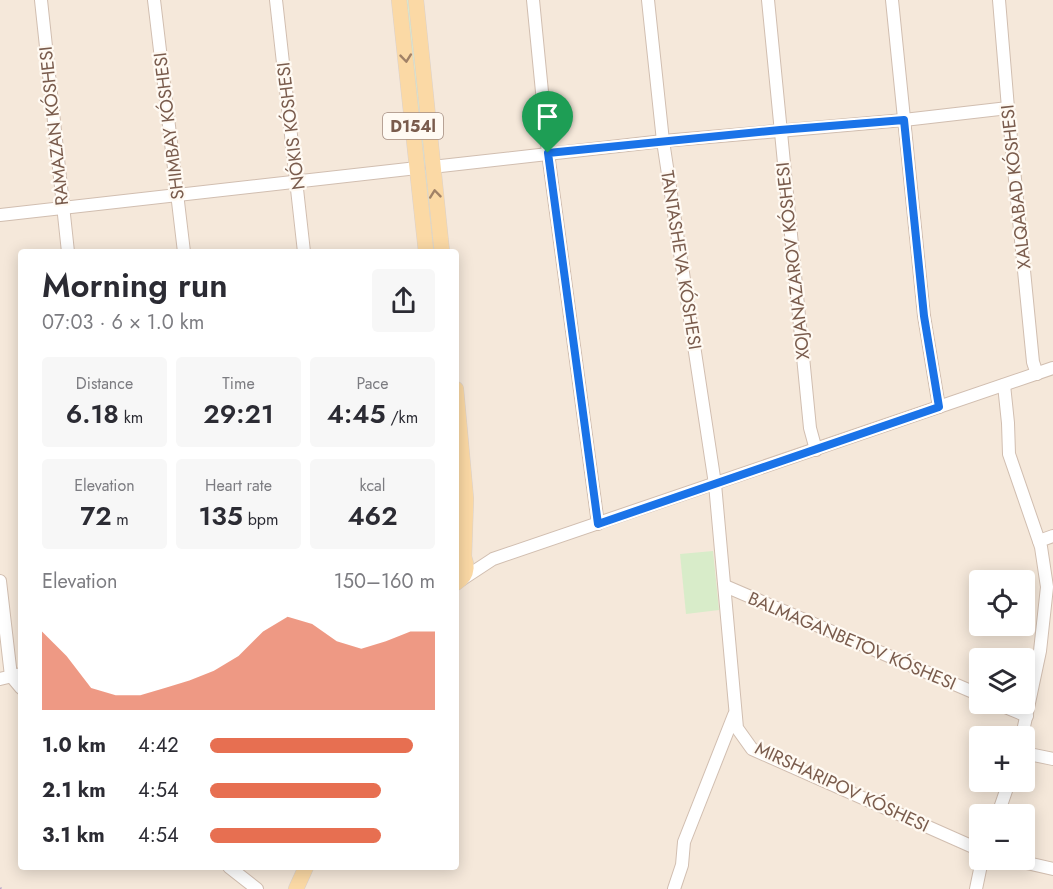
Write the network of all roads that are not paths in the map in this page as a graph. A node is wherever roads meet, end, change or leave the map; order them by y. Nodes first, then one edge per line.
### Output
1 (41, 0) edge
2 (154, 0) edge
3 (276, 0) edge
4 (399, 0) edge
5 (416, 0) edge
6 (533, 0) edge
7 (648, 0) edge
8 (768, 0) edge
9 (892, 0) edge
10 (999, 0) edge
11 (1008, 108) junction
12 (904, 120) junction
13 (780, 130) junction
14 (663, 141) junction
15 (548, 153) junction
16 (425, 167) junction
17 (297, 182) junction
18 (177, 195) junction
19 (62, 208) junction
20 (0, 215) edge
21 (68, 249) edge
22 (184, 249) edge
23 (304, 249) edge
24 (426, 249) edge
25 (440, 249) edge
26 (1053, 368) edge
27 (1037, 374) junction
28 (1004, 385) junction
29 (939, 407) junction
30 (459, 418) edge
31 (816, 450) junction
32 (715, 484) junction
33 (598, 524) junction
34 (1053, 536) edge
35 (1039, 541) junction
36 (460, 553) edge
37 (494, 559) junction
38 (0, 581) edge
39 (459, 581) edge
40 (459, 581) edge
41 (724, 586) junction
42 (1047, 652) edge
43 (11, 676) edge
44 (969, 690) edge
45 (736, 711) junction
46 (1022, 714) edge
47 (1027, 716) junction
48 (1024, 726) edge
49 (1035, 755) edge
50 (1053, 759) edge
51 (969, 845) edge
52 (1035, 865) edge
53 (1053, 869) edge
54 (233, 870) edge
55 (305, 870) edge
56 (980, 870) edge
57 (256, 889) edge
58 (296, 889) edge
59 (674, 889) edge
60 (976, 889) edge

1 - 19 street, RAMAZAN KÓSHESI
2 - 18 street
3 - 17 street, NÓKIS KÓSHESI
4 -> 16 main road, D154l
5 - 16 main road, D154l
6 - 15 street
7 - 14 street, TANTASHEVA KÓSHESI
8 - 13 street, XOJANAZAROV KÓSHESI
9 - 12 street
10 - 11 street, XALQABAD KÓSHESI
11 - 12 street
11 - 27 street, XALQABAD KÓSHESI
12 - 13 street
12 - 29 street
13 - 14 street
13 - 31 street, XOJANAZAROV KÓSHESI
14 - 15 street
14 - 32 street, TANTASHEVA KÓSHESI
15 - 16 street
15 - 33 street
16 - 17 street
16 - 24 main road, D154l
25 -> 16 main road, D154l
17 - 18 street
17 - 23 street, NÓKIS KÓSHESI
18 - 19 street
18 - 22 street
19 - 20 street
19 - 21 street, RAMAZAN KÓSHESI
26 - 27 street
27 - 28 street
28 - 29 street
28 - 35 street
29 - 31 street
30 - 36 main road
31 - 32 street
32 - 33 street
32 - 41 street, MIRSHARIPOV KÓSHESI
33 - 37 street
34 - 35 street
35 - 42 street
36 - 37 street
36 - 39 main road
37 - 40 street
38 - 43 street
41 - 44 street, BALMAGANBETOV KÓSHESI
41 - 45 street, MIRSHARIPOV KÓSHESI
42 - 47 street
45 - 51 street, MIRSHARIPOV KÓSHESI
45 - 59 street
46 - 47 street
47 - 48 street
49 - 50 street
52 - 53 street
54 - 57 street
55 - 58 main road
56 - 60 street

